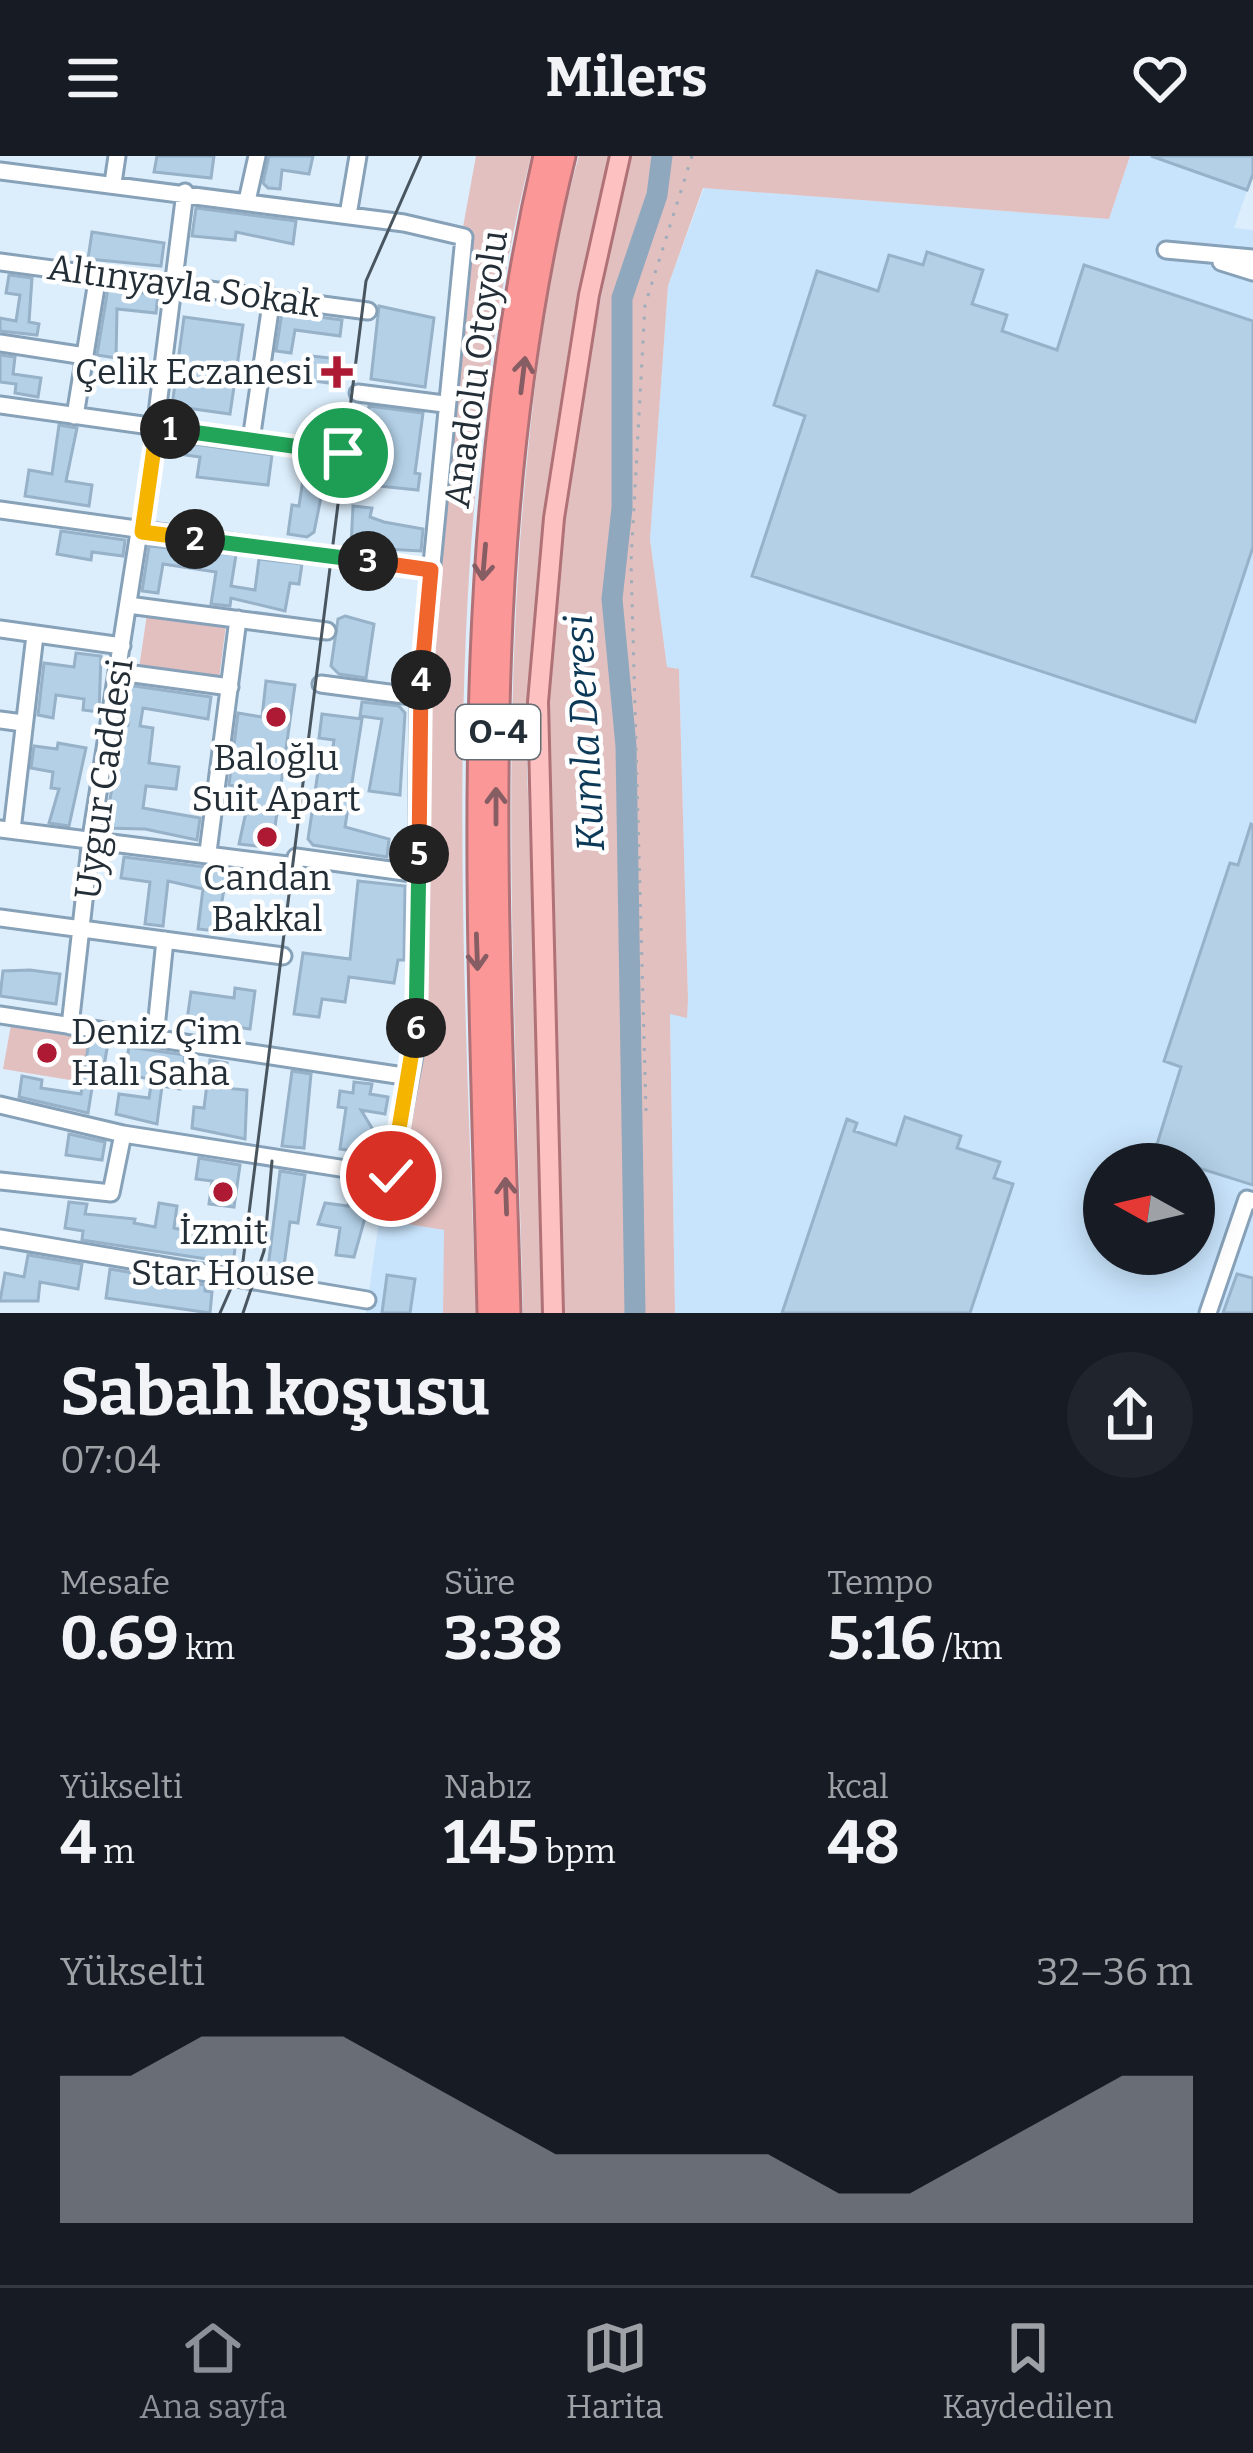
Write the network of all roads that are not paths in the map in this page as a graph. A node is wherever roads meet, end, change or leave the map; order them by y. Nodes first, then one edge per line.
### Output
1 (117, 156) edge
2 (256, 156) edge
3 (358, 156) edge
4 (545, 156) edge
5 (564, 156) edge
6 (620, 156) edge
7 (0, 171) edge
8 (112, 183) junction
9 (185, 192) junction
10 (247, 201) junction
11 (348, 215) junction
12 (1166, 250) dead end
13 (1190, 253) junction
14 (1253, 258) edge
15 (0, 262) edge
16 (1253, 272) edge
17 (98, 275) junction
18 (177, 286) junction
19 (272, 297) junction
20 (368, 311) dead end
21 (0, 343) edge
22 (85, 356) junction
23 (358, 393) dead end
24 (444, 404) junction
25 (0, 405) edge
26 (75, 416) junction
27 (157, 427) junction
28 (251, 440) junction
29 (350, 454) dead end
30 (0, 510) edge
31 (141, 532) junction
32 (431, 570) junction
33 (128, 605) junction
34 (238, 620) junction
35 (0, 629) edge
36 (327, 631) dead end
37 (34, 634) junction
38 (122, 646) junction
39 (119, 672) junction
40 (321, 683) dead end
41 (230, 687) junction
42 (419, 697) junction
43 (0, 720) edge
44 (23, 723) junction
45 (6, 829) edge
46 (92, 838) junction
47 (208, 852) junction
48 (419, 874) junction
49 (0, 918) edge
50 (84, 930) junction
51 (165, 940) junction
52 (283, 956) dead end
53 (0, 1016) edge
54 (70, 1026) junction
55 (155, 1038) junction
56 (410, 1077) junction
57 (0, 1105) edge
58 (123, 1134) junction
59 (391, 1176) junction
60 (0, 1180) edge
61 (1253, 1201) edge
62 (385, 1210) dead end
63 (0, 1238) edge
64 (368, 1300) dead end
65 (490, 1313) edge
66 (509, 1313) edge
67 (554, 1313) edge
68 (1208, 1313) edge

1 - 8 street
2 - 10 street
3 - 11 street
4 -> 65 highway, Anadolu Otoyolu / O-4
66 -> 5 highway, Anadolu Otoyolu / O-4
6 - 67 main road
7 - 8 street
8 - 9 street
9 - 10 street
9 - 18 street, Uygur Caddesi
10 - 11 street
11 - 24 street
12 - 13 street
13 - 14 street
13 - 16 street
15 - 17 street, Altınyayla Sokak
17 - 18 street, Altınyayla Sokak
17 - 22 street
18 - 19 street, Altınyayla Sokak
18 - 27 street, Uygur Caddesi
19 - 20 street, Altınyayla Sokak
19 - 28 street
21 - 22 street
22 - 26 street
23 - 24 street
24 - 32 street
25 - 26 street
26 - 27 street
27 - 28 street
27 - 31 street, Uygur Caddesi
28 - 29 street
30 - 31 street
31 - 32 street
31 - 33 street, Uygur Caddesi
32 - 42 street
33 - 34 street
33 - 38 street, Uygur Caddesi
34 - 36 street
34 - 41 street
35 - 37 street
37 - 38 street
37 - 44 street
38 - 39 street, Uygur Caddesi
39 - 41 street
39 - 46 street, Uygur Caddesi
40 - 42 street
41 - 47 street
42 - 48 street
43 - 44 street
44 - 45 street
45 - 46 street
46 - 47 street
46 - 50 street, Uygur Caddesi
47 - 48 street
48 - 56 street
49 - 50 street
50 - 51 street
50 - 54 street, Uygur Caddesi
51 - 52 street
51 - 55 street
53 - 54 street
54 - 55 street
55 - 56 street
56 - 59 street
57 - 58 street
58 - 59 street
58 - 60 street
59 - 62 street
61 - 68 street
63 - 64 street

